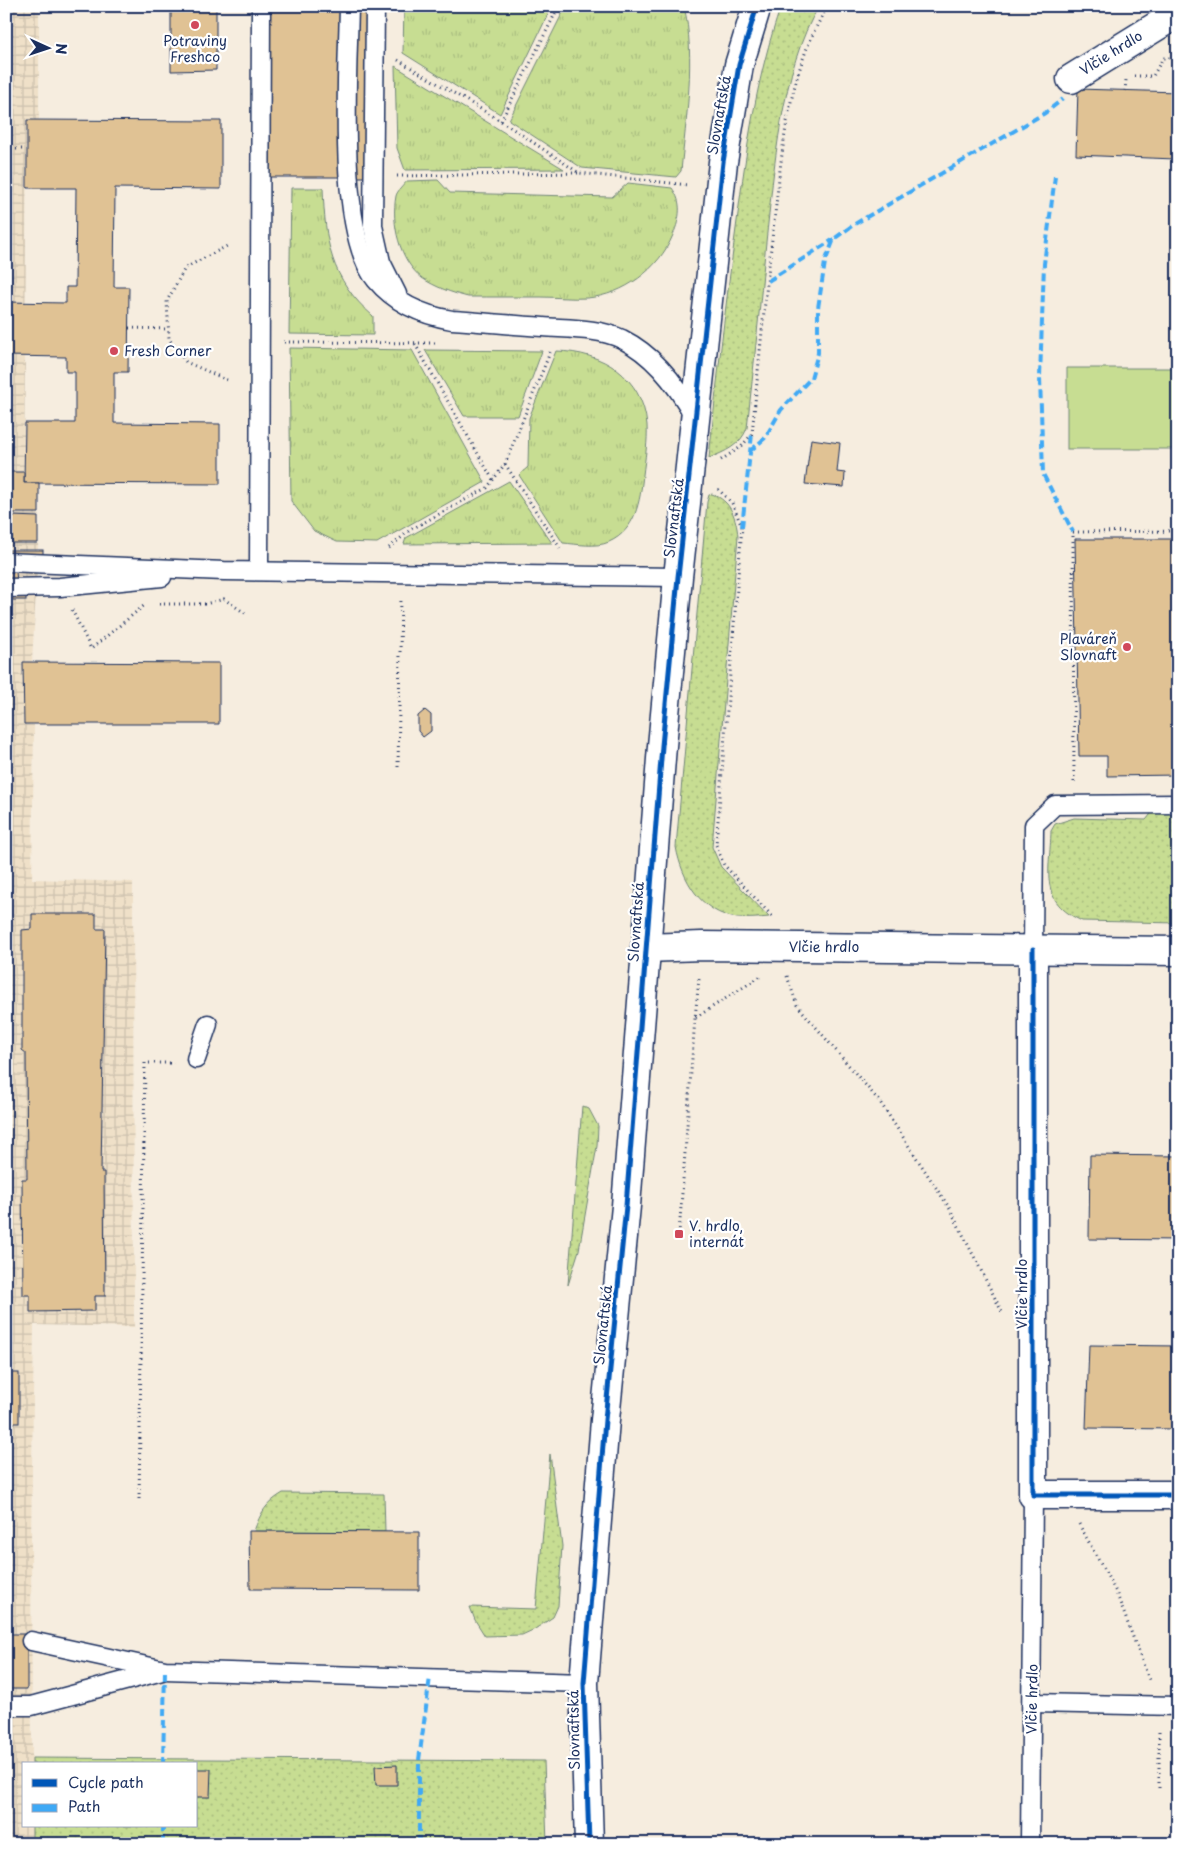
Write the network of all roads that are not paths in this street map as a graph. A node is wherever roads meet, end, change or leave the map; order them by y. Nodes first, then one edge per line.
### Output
1 (261, 6) edge
2 (349, 6) edge
3 (375, 6) edge
4 (757, 6) edge
5 (1178, 13) edge
6 (1071, 79) dead end
7 (403, 305) junction
8 (696, 418) junction
9 (6, 562) edge
10 (259, 570) junction
11 (224, 571) junction
12 (678, 577) junction
13 (6, 588) edge
14 (1178, 804) edge
15 (645, 948) junction
16 (1034, 949) junction
17 (1178, 951) edge
18 (208, 1024) dead end
19 (196, 1059) dead end
20 (1033, 1495) junction
21 (1178, 1495) edge
22 (31, 1641) dead end
23 (165, 1670) junction
24 (584, 1683) junction
25 (1032, 1703) junction
26 (6, 1706) edge
27 (1178, 1706) edge
28 (589, 1844) edge
29 (1030, 1844) edge

1 - 10 lane
2 - 7 lane
3 - 7 lane
4 - 8 main road, Slovnaftská
5 - 6 main road, Vlčie hrdlo
7 - 8 lane
8 - 12 main road, Slovnaftská
9 - 11 lane
10 - 11 lane
10 - 12 lane
11 - 13 lane
12 - 15 main road, Slovnaftská
14 - 16 lane
15 - 16 main road, Vlčie hrdlo
15 - 24 main road, Slovnaftská
16 - 17 main road, Vlčie hrdlo
16 - 20 main road, Vlčie hrdlo
18 - 19 lane
20 - 21 main road
20 - 25 lane, Vlčie hrdlo
22 - 23 lane
23 - 24 lane
23 - 26 lane
24 - 28 main road, Slovnaftská
25 - 27 lane
25 - 29 lane, Vlčie hrdlo

